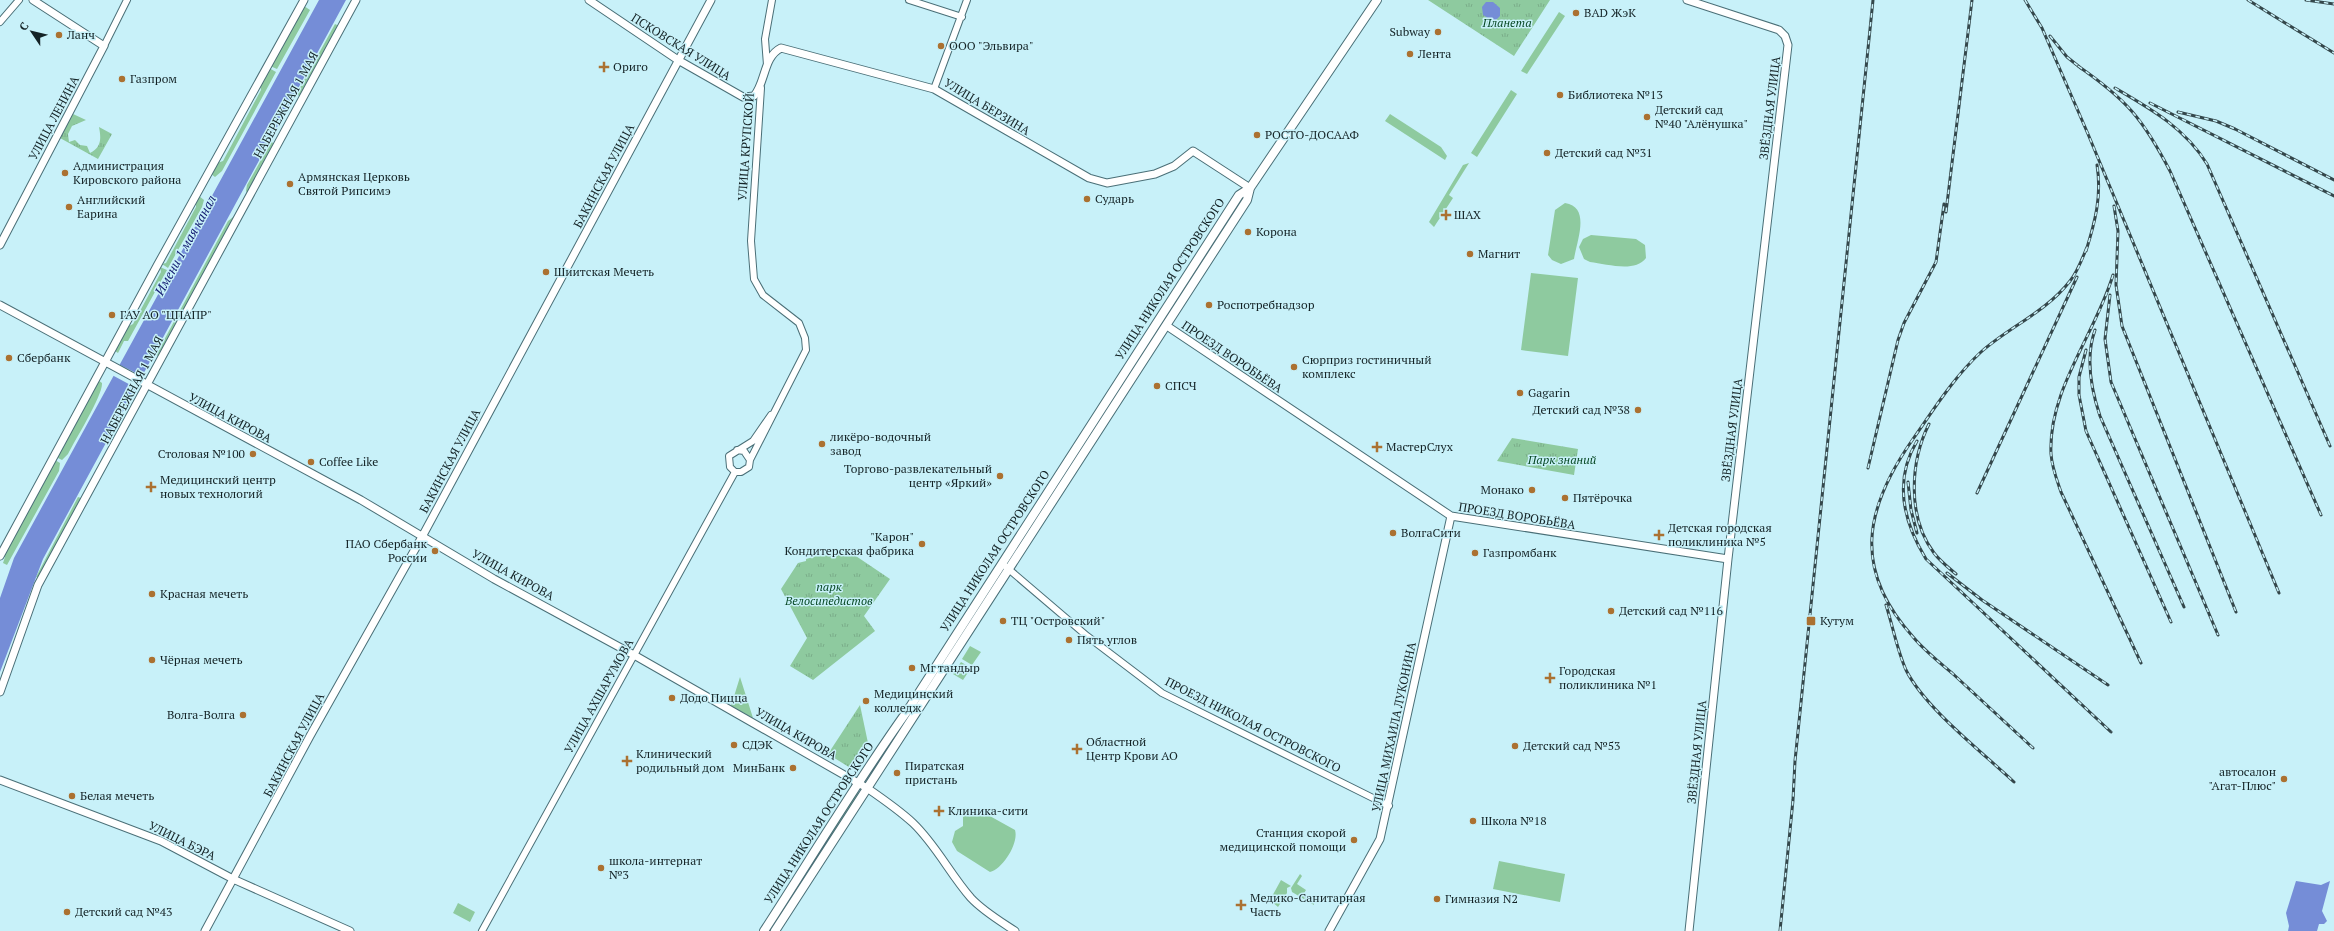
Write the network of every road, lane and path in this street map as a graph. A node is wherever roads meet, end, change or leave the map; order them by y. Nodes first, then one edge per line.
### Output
1 (19, 0) edge
2 (32, 0) edge
3 (127, 0) edge
4 (304, 0) edge
5 (356, 0) edge
6 (589, 0) edge
7 (711, 0) edge
8 (772, 0) edge
9 (909, 0) edge
10 (967, 0) edge
11 (1377, 0) edge
12 (1688, 0) edge
13 (962, 17) junction
14 (0, 22) edge
15 (104, 46) junction
16 (678, 60) junction
17 (767, 65) junction
18 (761, 88) junction
19 (934, 88) junction
20 (1250, 188) junction
21 (0, 245) edge
22 (0, 305) edge
23 (1158, 321) junction
24 (1166, 326) junction
25 (1133, 358) junction
26 (105, 363) junction
27 (1141, 364) junction
28 (145, 384) junction
29 (778, 406) junction
30 (736, 450) junction
31 (750, 460) junction
32 (735, 472) junction
33 (1451, 516) junction
34 (423, 536) junction
35 (0, 556) edge
36 (1728, 559) junction
37 (1001, 563) junction
38 (1008, 569) junction
39 (634, 655) junction
40 (0, 692) edge
41 (908, 710) junction
42 (916, 715) junction
43 (0, 780) edge
44 (858, 783) junction
45 (867, 788) junction
46 (1389, 806) junction
47 (233, 879) junction
48 (205, 931) edge
49 (350, 931) edge
50 (482, 931) edge
51 (764, 931) edge
52 (775, 931) edge
53 (1015, 931) edge
54 (1328, 931) edge
55 (1689, 931) edge

1 - 14 street
2 - 15 main road
3 - 15 street, УЛИЦА ЛЕНИНА
4 - 26 main road
5 - 28 main road, НАБЕРЕЖНАЯ 1 МАЯ
6 - 16 main road, ПСКОВСКАЯ УЛИЦА
7 - 16 main road, БАКИНСКАЯ УЛИЦА
8 - 17 street, УЛИЦА КРУПСКОЙ
9 - 13 street
10 - 13 street
11 - 20 main road, УЛИЦА НИКОЛАЯ ОСТРОВСКОГО
12 - 36 main road, ЗВЁЗДНАЯ УЛИЦА
13 - 19 street
15 - 21 main road, УЛИЦА ЛЕНИНА
16 - 18 main road, ПСКОВСКАЯ УЛИЦА
16 - 34 main road, БАКИНСКАЯ УЛИЦА
17 - 18 main road, УЛИЦА КРУПСКОЙ
17 - 19 main road, УЛИЦА БЕРЗИНА
18 - 29 street, УЛИЦА КРУПСКОЙ
19 - 20 main road, УЛИЦА БЕРЗИНА
20 - 23 main road, УЛИЦА НИКОЛАЯ ОСТРОВСКОГО
20 - 24 main road, УЛИЦА НИКОЛАЯ ОСТРОВСКОГО
22 - 26 main road
23 - 24 main road
23 - 25 main road, УЛИЦА НИКОЛАЯ ОСТРОВСКОГО
24 - 27 main road, УЛИЦА НИКОЛАЯ ОСТРОВСКОГО
24 - 33 main road, ПРОЕЗД ВОРОБЬЁВА
25 - 27 main road
25 - 37 main road, УЛИЦА НИКОЛАЯ ОСТРОВСКОГО
26 - 28 main road, УЛИЦА КИРОВА
26 - 35 main road
27 - 38 main road, УЛИЦА НИКОЛАЯ ОСТРОВСКОГО
28 - 34 main road, УЛИЦА КИРОВА
28 - 40 main road, НАБЕРЕЖНАЯ 1 МАЯ
29 - 30 street
29 - 31 street
30 - 31 street
30 - 32 street
31 - 32 street
32 - 39 street, УЛИЦА АХШАРУМОВА
33 - 36 main road, ПРОЕЗД ВОРОБЬЁВА
33 - 46 main road, УЛИЦА МИХАИЛА ЛУКОНИНА
34 - 39 main road, УЛИЦА КИРОВА
34 - 47 main road, БАКИНСКАЯ УЛИЦА
36 - 55 main road, ЗВЁЗДНАЯ УЛИЦА
37 - 38 street, ПРОЕЗД НИКОЛАЯ ОСТРОВСКОГО
37 - 41 main road, УЛИЦА НИКОЛАЯ ОСТРОВСКОГО
38 - 42 main road, УЛИЦА НИКОЛАЯ ОСТРОВСКОГО
38 - 46 street, ПРОЕЗД НИКОЛАЯ ОСТРОВСКОГО
39 - 44 main road, УЛИЦА КИРОВА
39 - 50 street, УЛИЦА АХШАРУМОВА
41 - 42 main road
41 - 44 main road, УЛИЦА НИКОЛАЯ ОСТРОВСКОГО
42 - 45 main road, УЛИЦА НИКОЛАЯ ОСТРОВСКОГО
43 - 47 main road, УЛИЦА БЭРА
44 - 45 main road, УЛИЦА КИРОВА
44 - 51 main road, УЛИЦА НИКОЛАЯ ОСТРОВСКОГО
45 - 52 main road, УЛИЦА НИКОЛАЯ ОСТРОВСКОГО
45 - 53 main road, УЛИЦА КИРОВА
46 - 54 main road, УЛИЦА МИХАИЛА ЛУКОНИНА
47 - 48 main road, БАКИНСКАЯ УЛИЦА
47 - 49 main road, УЛИЦА БЭРА

